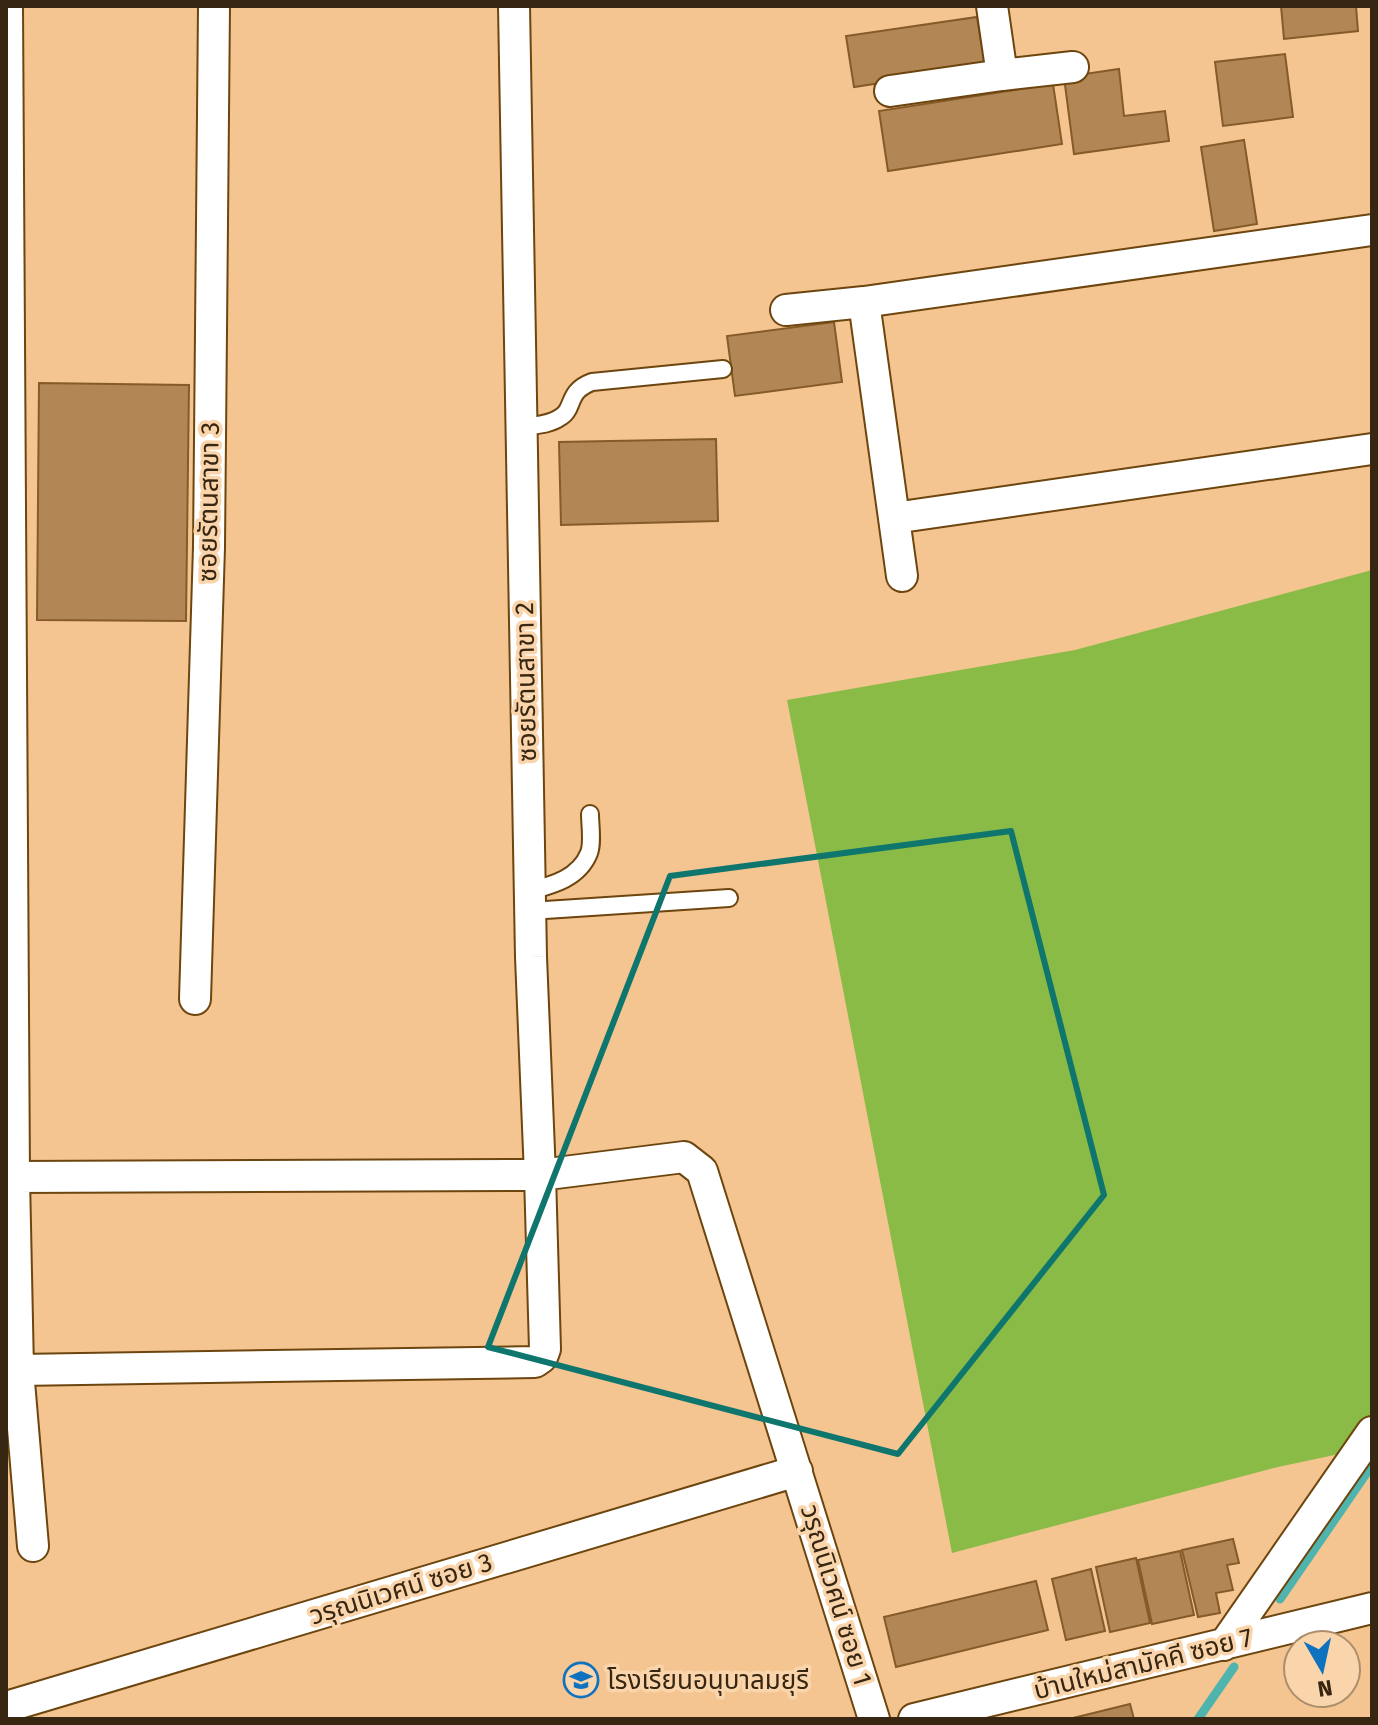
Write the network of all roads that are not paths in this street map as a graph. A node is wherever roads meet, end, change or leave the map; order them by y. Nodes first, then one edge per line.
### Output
1 (7, 6) edge
2 (214, 6) edge
3 (514, 6) edge
4 (992, 6) edge
5 (1073, 67) dead end
6 (1002, 75) junction
7 (890, 91) dead end
8 (1372, 230) edge
9 (864, 302) junction
10 (786, 310) dead end
11 (723, 369) dead end
12 (521, 428) junction
13 (1372, 449) edge
14 (894, 518) junction
15 (902, 576) dead end
16 (590, 814) dead end
17 (729, 898) dead end
18 (530, 901) junction
19 (195, 999) dead end
20 (540, 1175) junction
21 (14, 1177) junction
22 (18, 1370) junction
23 (1372, 1432) edge
24 (797, 1471) junction
25 (33, 1546) dead end
26 (1372, 1608) edge
27 (1224, 1645) junction
28 (6, 1707) edge
29 (874, 1719) edge
30 (914, 1719) edge

1 - 21 street
2 - 19 street, ซอยรัตนสาขา 3
3 - 12 street, ซอยรัตนสาขา 2
4 - 6 street
5 - 6 street
6 - 7 street
8 - 9 street
9 - 10 street
9 - 14 street
11 - 12 lane
12 - 18 street, ซอยรัตนสาขา 2
13 - 14 street
14 - 15 street
16 - 18 lane
17 - 18 lane
18 - 20 street, ซอยรัตนสาขา 2
20 - 21 street, วรุณนิเวศน์ ซอย 1
20 - 22 street, ซอยรัตนสาขา 2
20 - 24 street, วรุณนิเวศน์ ซอย 1
21 - 22 street
22 - 25 street
23 - 27 street
24 - 28 street, วรุณนิเวศน์ ซอย 3
24 - 29 street, วรุณนิเวศน์ ซอย 1
26 - 27 street, บ้านใหม่สามัคคี ซอย 7
27 - 30 street, บ้านใหม่สามัคคี ซอย 7

